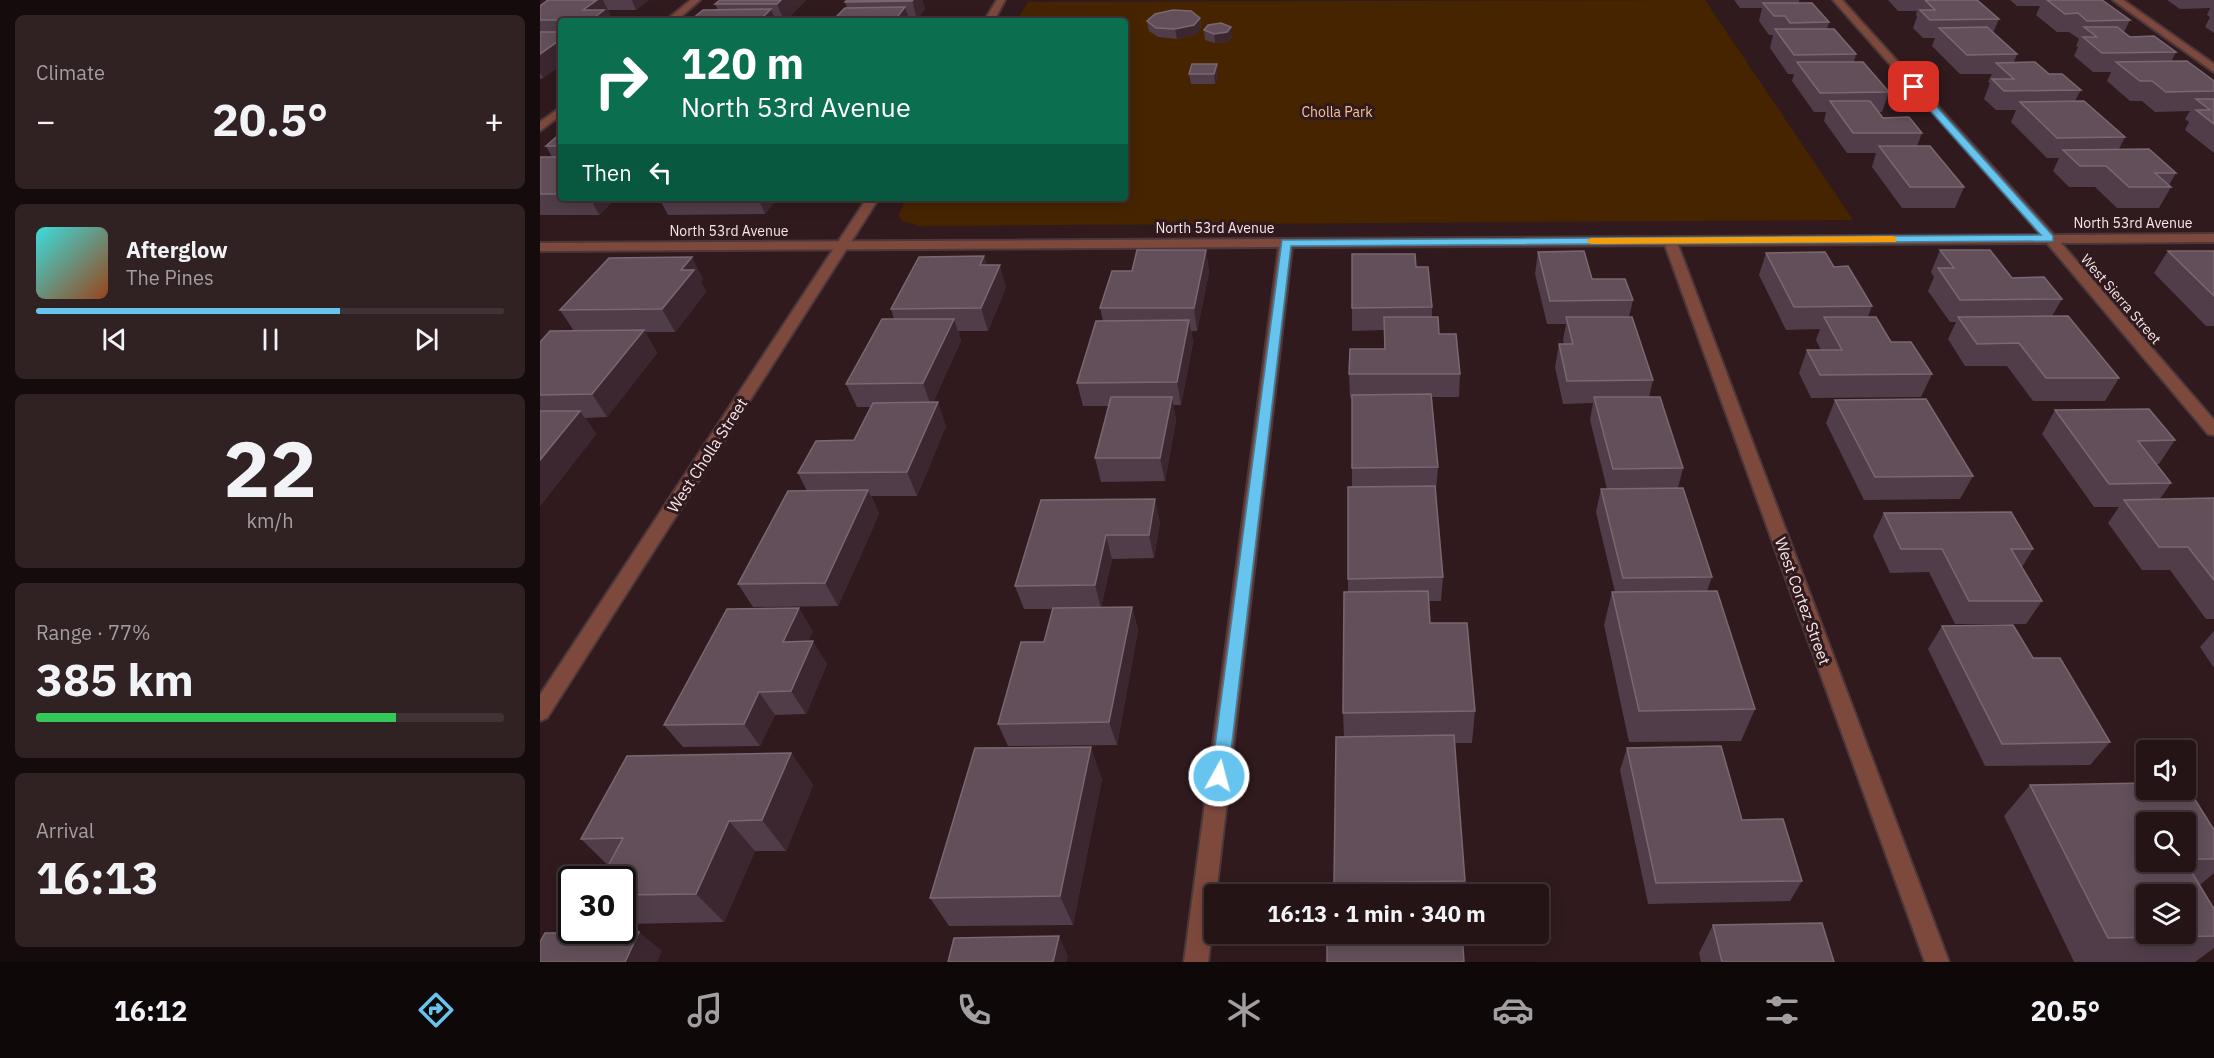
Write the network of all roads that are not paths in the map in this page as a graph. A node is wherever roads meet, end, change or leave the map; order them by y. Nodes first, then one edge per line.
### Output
1 (696, 0) edge
2 (1001, 0) edge
3 (1837, 0) edge
4 (2117, 0) edge
5 (674, 18) edge
6 (990, 18) edge
7 (2214, 69) edge
8 (558, 113) edge
9 (540, 128) edge
10 (871, 201) edge
11 (2050, 238) junction
12 (2214, 238) edge
13 (1670, 240) junction
14 (1286, 243) junction
15 (843, 245) junction
16 (540, 247) edge
17 (2214, 430) edge
18 (540, 712) edge
19 (1196, 962) edge
20 (1937, 962) edge

1 - 5 street
2 - 6 street
3 - 11 street, West Sierra Street
4 - 7 street
8 - 9 street
10 - 15 street, West Cholla Street
11 - 12 street, North 53rd Avenue
11 - 13 street, North 53rd Avenue
11 - 17 street, West Sierra Street
13 - 14 street, North 53rd Avenue
13 - 20 street, West Cortez Street
14 - 15 street, North 53rd Avenue
14 - 19 street
15 - 16 street, North 53rd Avenue
15 - 18 street, West Cholla Street

